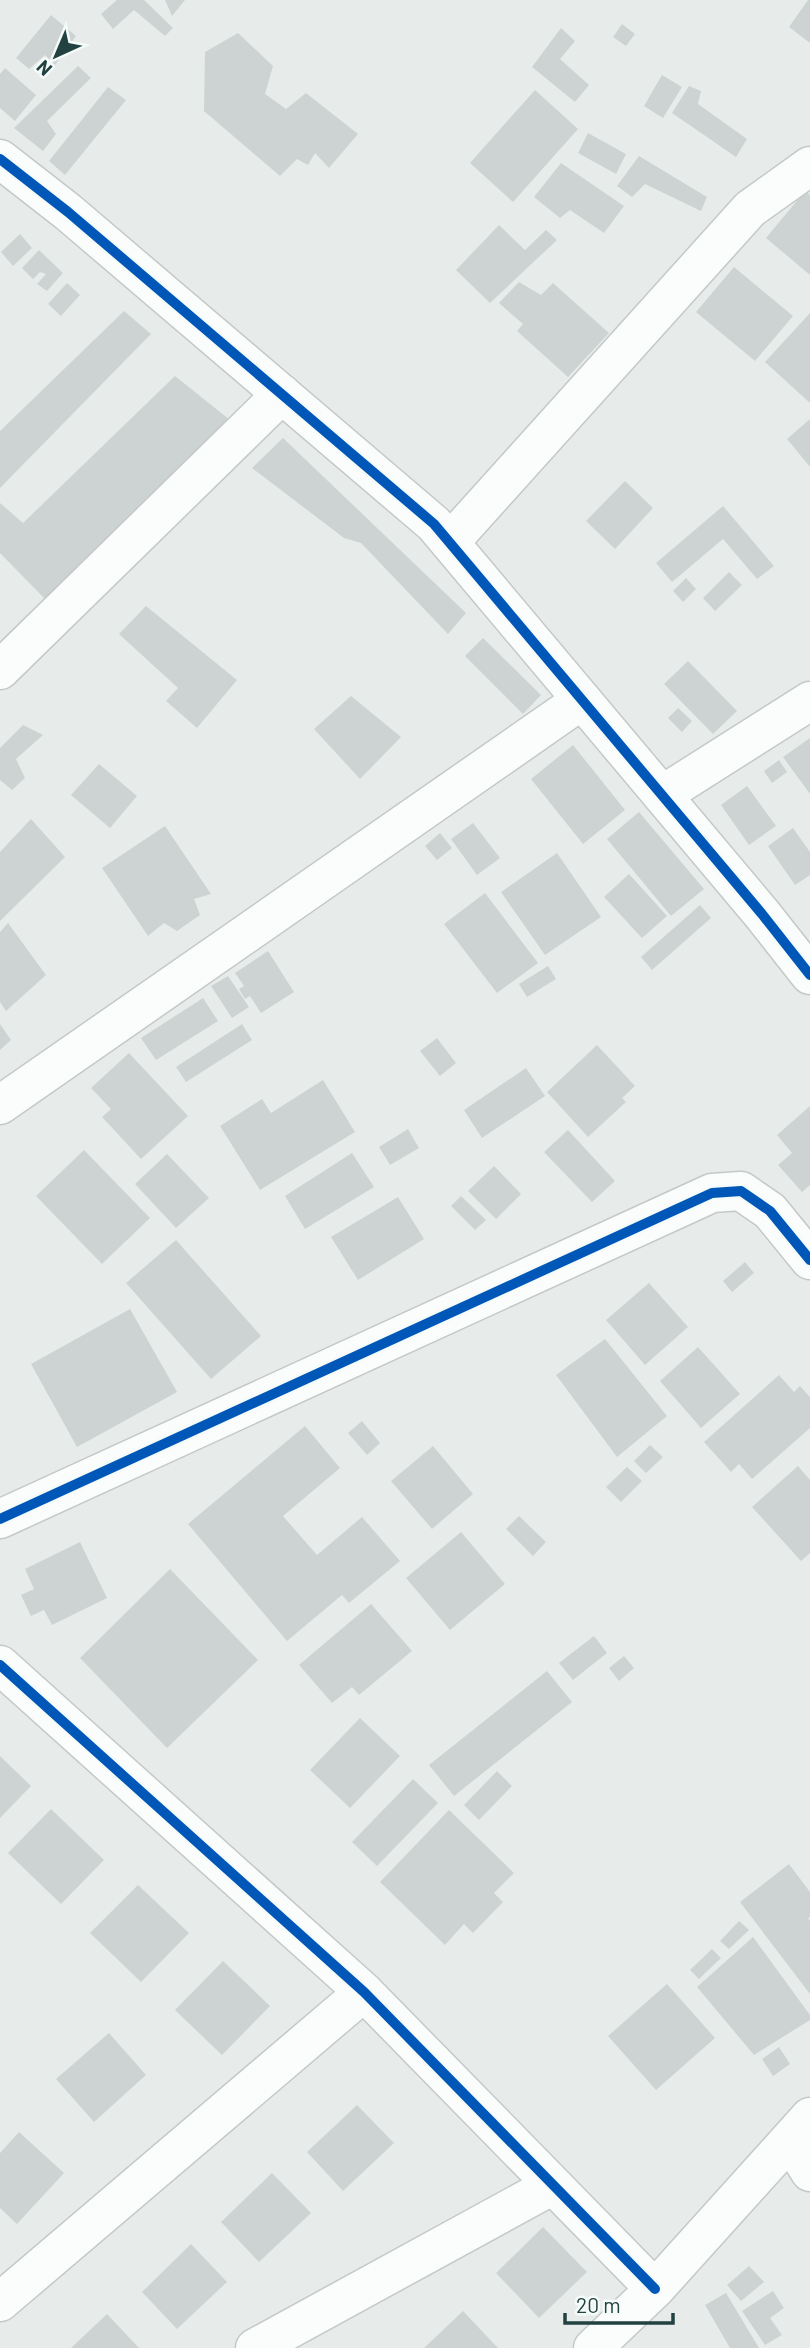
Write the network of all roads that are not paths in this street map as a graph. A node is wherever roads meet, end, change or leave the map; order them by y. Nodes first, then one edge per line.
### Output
1 (0, 159) edge
2 (810, 166) edge
3 (282, 394) junction
4 (450, 542) junction
5 (0, 670) edge
6 (582, 700) junction
7 (810, 701) edge
8 (662, 795) junction
9 (810, 975) edge
10 (0, 1105) edge
11 (810, 1260) edge
12 (0, 1519) edge
13 (0, 1665) edge
14 (364, 1992) junction
15 (800, 2129) edge
16 (810, 2172) edge
17 (553, 2185) junction
18 (655, 2289) junction
19 (0, 2302) edge
20 (256, 2348) edge
21 (593, 2348) edge

1 - 3 street
2 - 4 street
3 - 4 street
3 - 5 street
4 - 6 street
6 - 8 street
6 - 10 street
7 - 8 street
8 - 9 street
11 - 12 street
13 - 14 street
14 - 17 street
14 - 19 street
15 - 16 street
15 - 18 street
17 - 18 street
17 - 20 street
18 - 21 street

